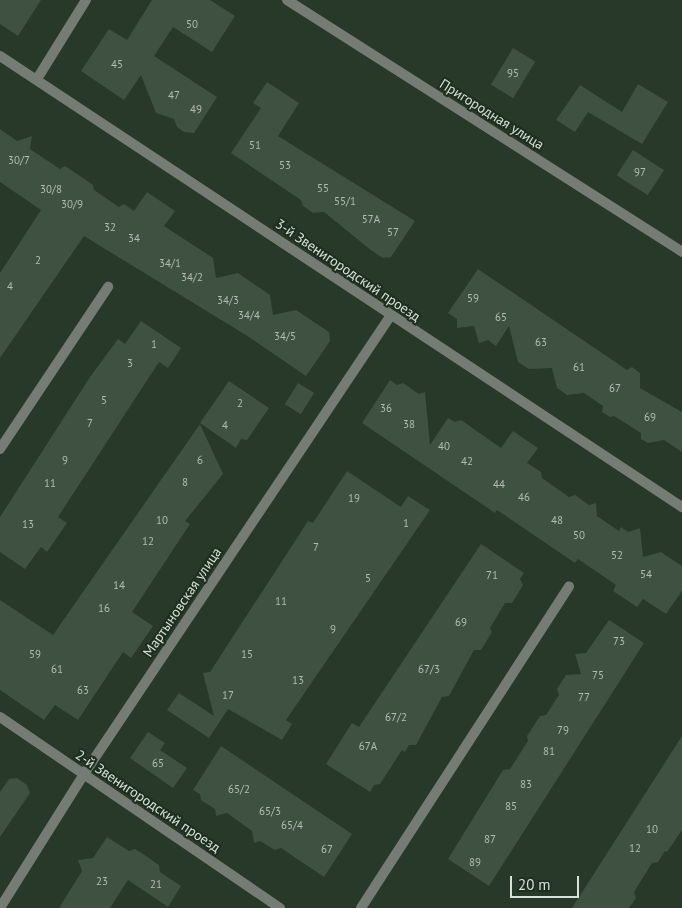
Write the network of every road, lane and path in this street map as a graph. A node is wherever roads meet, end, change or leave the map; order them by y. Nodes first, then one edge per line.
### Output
1 (86, 0) edge
2 (287, 0) edge
3 (0, 56) edge
4 (36, 79) junction
5 (682, 252) edge
6 (108, 287) dead end
7 (391, 315) junction
8 (0, 448) edge
9 (682, 507) edge
10 (569, 586) dead end
11 (0, 717) edge
12 (84, 774) junction
13 (0, 908) edge
14 (280, 908) edge
15 (361, 908) edge

1 - 4 street
2 - 5 street, Пригородная улица
3 - 4 street, 3-й Звенигородский проезд
4 - 7 street, 3-й Звенигородский проезд
6 - 8 street
7 - 9 street, 3-й Звенигородский проезд
7 - 12 street, Мартыновская улица
10 - 15 street
11 - 12 street, 2-й Звенигородский проезд
12 - 13 street, Мартыновская улица
12 - 14 street, 2-й Звенигородский проезд

